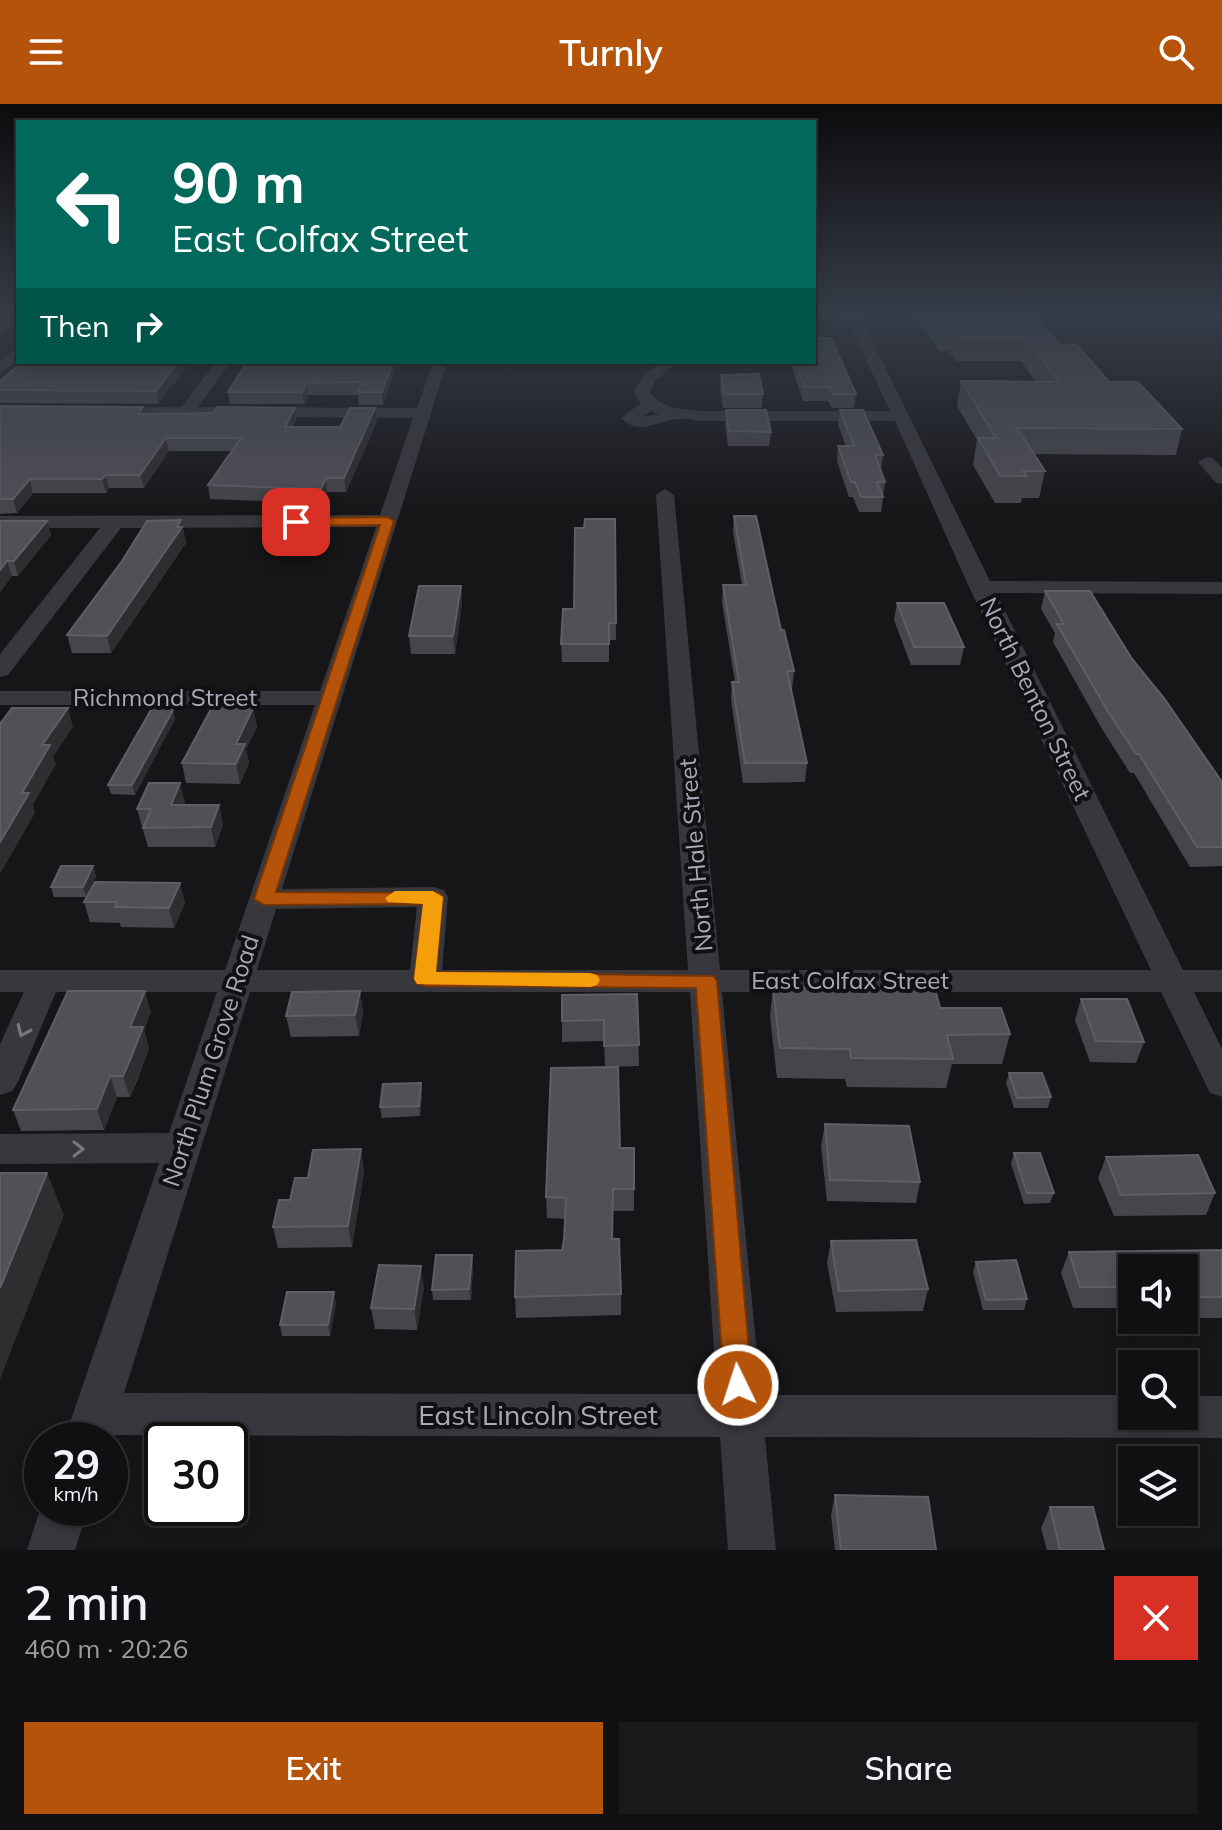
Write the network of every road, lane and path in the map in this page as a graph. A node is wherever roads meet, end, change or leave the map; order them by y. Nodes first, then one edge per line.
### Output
1 (210, 379) edge
2 (434, 379) edge
3 (648, 379) edge
4 (882, 379) edge
5 (650, 405) junction
6 (93, 411) edge
7 (186, 411) junction
8 (423, 413) junction
9 (674, 413) junction
10 (899, 416) junction
11 (1207, 462) dead end
12 (1222, 479) edge
13 (665, 495) dead end
14 (387, 521) junction
15 (0, 522) edge
16 (114, 523) junction
17 (980, 587) junction
18 (1222, 588) edge
19 (0, 670) edge
20 (0, 698) edge
21 (330, 698) junction
22 (264, 899) junction
23 (425, 979) junction
24 (0, 981) edge
25 (45, 981) junction
26 (237, 981) junction
27 (706, 981) junction
28 (1172, 981) junction
29 (1222, 981) edge
30 (0, 1082) edge
31 (1222, 1084) edge
32 (182, 1148) junction
33 (0, 1149) edge
34 (741, 1416) junction
35 (1222, 1417) edge
36 (93, 1422) edge
37 (128, 1426) edge
38 (58, 1526) edge
39 (51, 1550) edge
40 (752, 1550) edge

1 - 7 street
2 - 8 street, North Plum Grove Road
3 - 5 street
4 - 10 street, North Benton Street
5 - 9 street
5 - 9 street
6 - 7 street
7 - 8 street
8 - 14 street, North Plum Grove Road
9 - 10 street
10 - 17 street, North Benton Street
11 - 12 street
13 - 27 street, North Hale Street
14 - 16 street
14 - 21 street, North Plum Grove Road
15 - 16 street
16 - 19 street
17 - 18 street
17 - 28 street, North Benton Street
20 - 21 street, Richmond Street
21 - 22 street, North Plum Grove Road
22 - 23 street
22 - 26 street, North Plum Grove Road
23 - 26 street, East Colfax Street
23 - 27 street, East Colfax Street
24 - 25 street, East Colfax Street
25 - 26 street, East Colfax Street
25 -> 30 street
26 - 32 street, North Plum Grove Road
27 - 28 street, East Colfax Street
27 - 34 street, North Hale Street
28 - 29 street, East Colfax Street
28 - 31 street, North Benton Street
33 -> 32 street
32 - 36 street, North Plum Grove Road
34 - 35 street, East Lincoln Street
34 - 37 street, East Lincoln Street
34 - 40 street, North Hale Street
38 - 39 street

